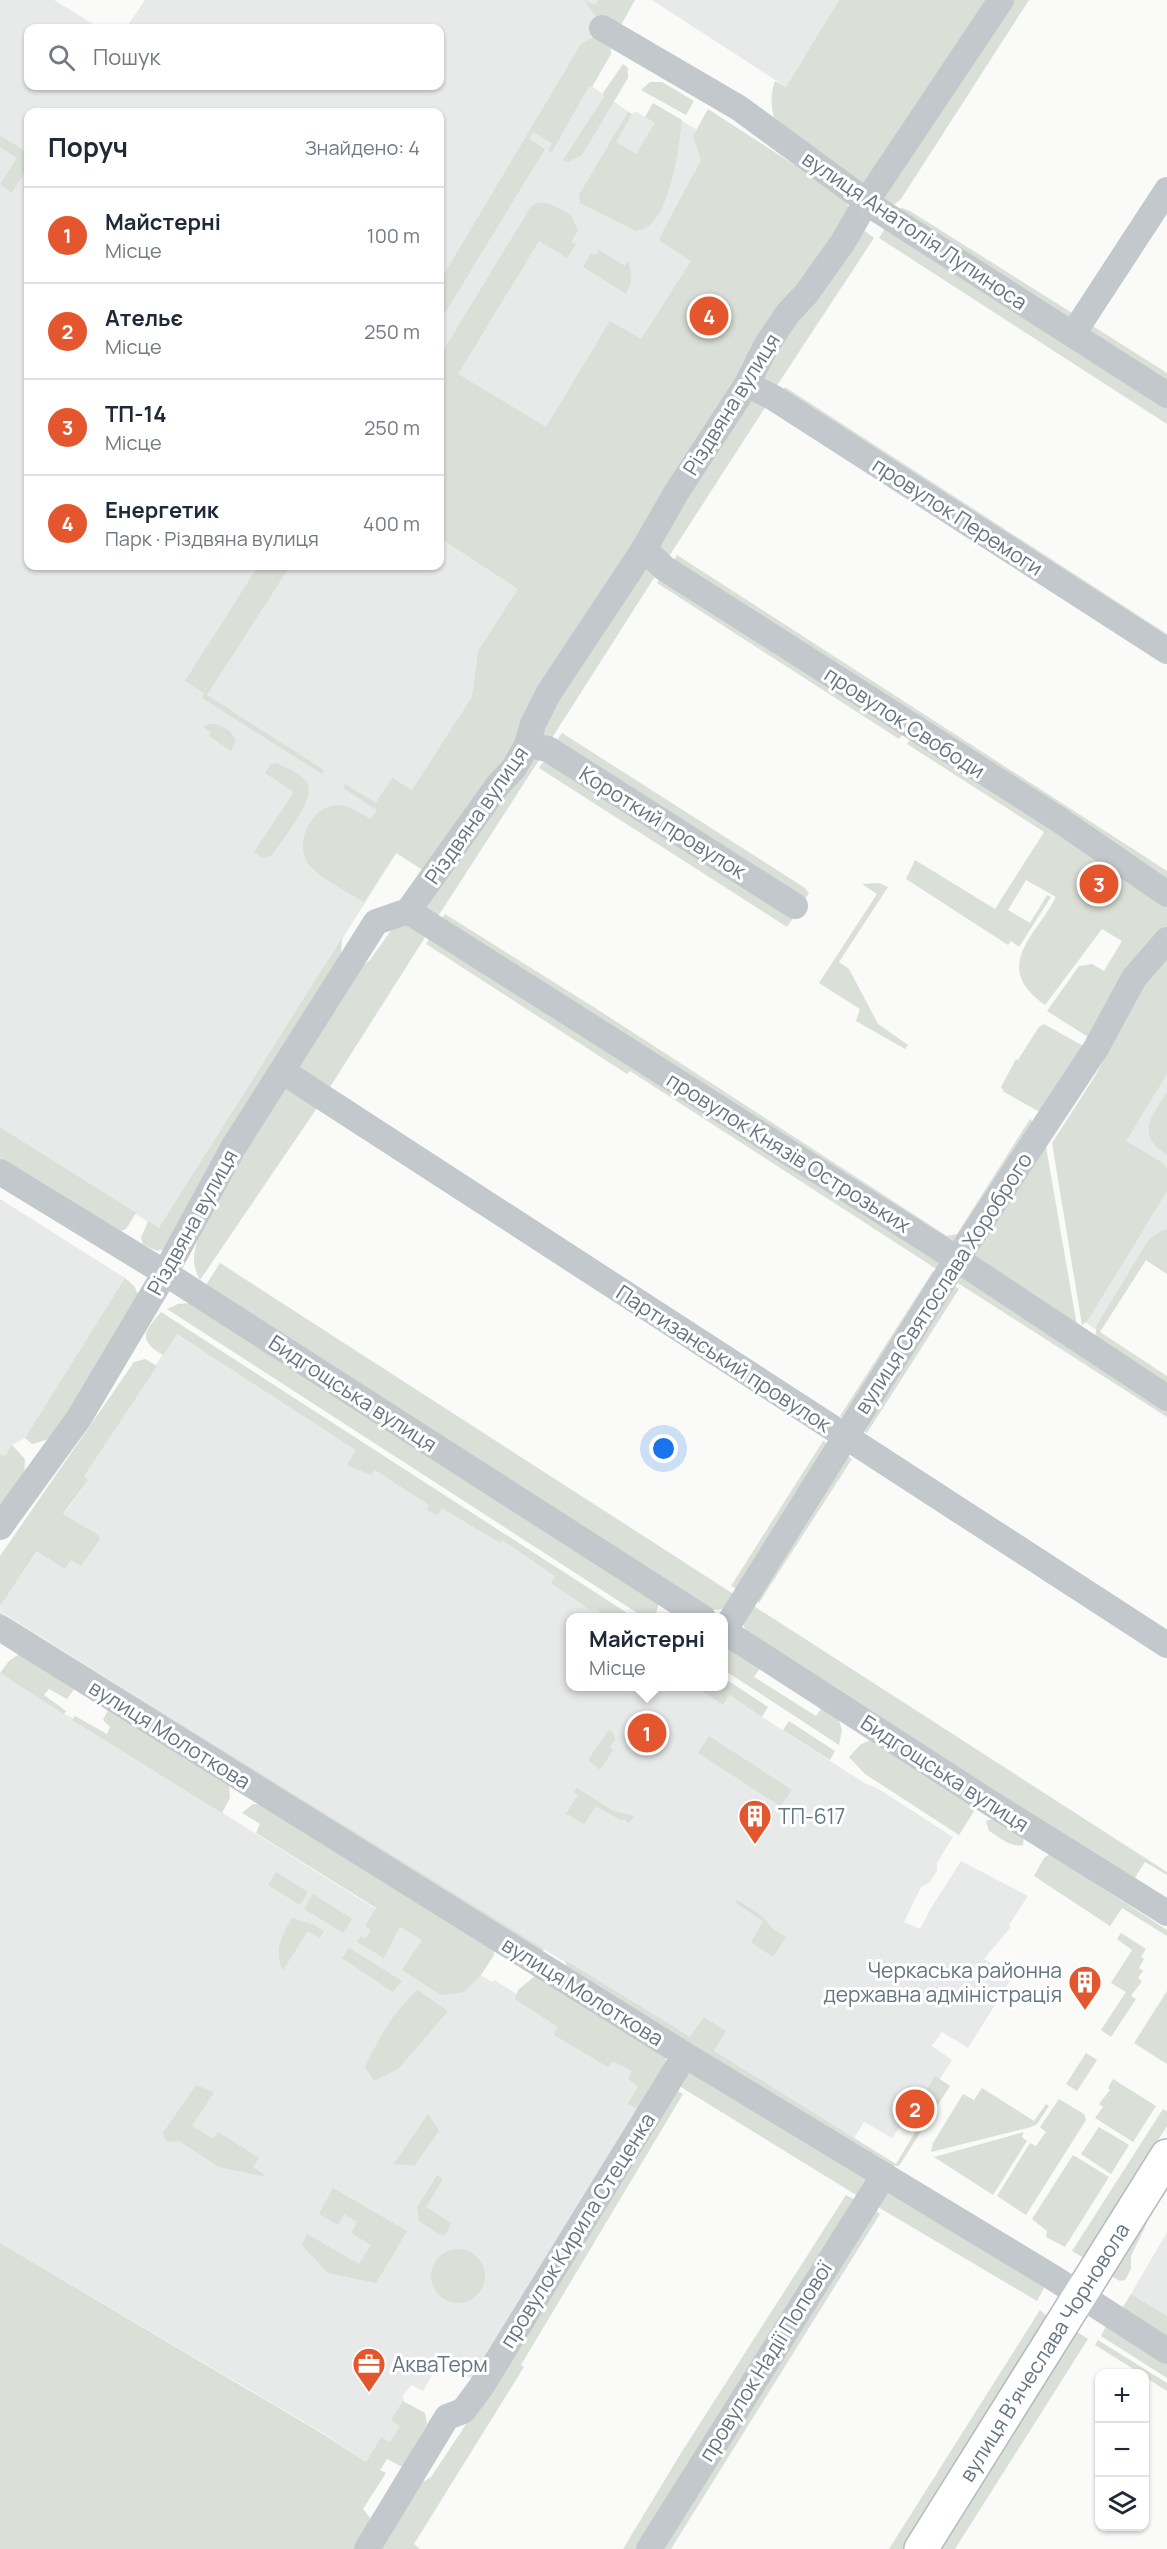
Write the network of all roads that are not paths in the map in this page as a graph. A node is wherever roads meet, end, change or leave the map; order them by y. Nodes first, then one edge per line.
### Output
1 (1001, 0) edge
2 (602, 28) dead end
3 (1167, 190) edge
4 (866, 202) junction
5 (1073, 334) junction
6 (747, 384) junction
7 (1167, 395) edge
8 (644, 549) junction
9 (1167, 651) edge
10 (527, 745) junction
11 (1167, 894) edge
12 (795, 906) dead end
13 (408, 911) junction
14 (1167, 940) edge
15 (282, 1071) junction
16 (0, 1172) edge
17 (957, 1259) junction
18 (165, 1273) junction
19 (1167, 1398) edge
20 (844, 1437) junction
21 (0, 1527) edge
22 (697, 1613) edge
23 (728, 1625) edge
24 (0, 1628) edge
25 (728, 1634) edge
26 (1167, 1645) edge
27 (1167, 1913) edge
28 (685, 2055) junction
29 (1167, 2156) edge
30 (884, 2175) junction
31 (1079, 2295) junction
32 (1167, 2351) edge
33 (367, 2549) edge
34 (649, 2549) edge
35 (921, 2549) edge

1 - 4 street, Різдвяна вулиця
2 - 4 street, вулиця Анатолія Лупиноса
3 - 5 street
4 - 5 street, вулиця Анатолія Лупиноса
4 - 6 street, Різдвяна вулиця
5 - 7 street, вулиця Анатолія Лупиноса
6 - 8 street, Різдвяна вулиця
6 - 9 street, провулок Перемоги
8 - 10 street, Різдвяна вулиця
8 - 11 street, провулок Свободи
10 - 12 street, Короткий провулок
10 - 13 street, Різдвяна вулиця
13 - 15 street, Різдвяна вулиця
13 - 17 street, провулок Князів Острозьких
14 - 17 street, вулиця Святослава Хороброго
15 - 18 street, Різдвяна вулиця
15 - 20 street, Партизанський провулок
16 - 18 street, Бидгощська вулиця
17 - 19 street, провулок Князів Острозьких
17 - 20 street, вулиця Святослава Хороброго
18 - 21 street, Різдвяна вулиця
18 - 22 street, Бидгощська вулиця
20 - 23 street, вулиця Святослава Хороброго
20 - 26 street, Партизанський провулок
24 - 28 street, вулиця Молоткова
25 - 27 street, Бидгощська вулиця
28 - 30 street, вулиця Молоткова
28 - 33 street, провулок Кирила Стеценка
29 - 31 main road, вулиця Вʼячеслава Чорновола
30 - 31 street, вулиця Молоткова
30 - 34 street, провулок Надії Попової
31 - 32 street, вулиця Молоткова
31 - 35 main road, вулиця Вʼячеслава Чорновола

